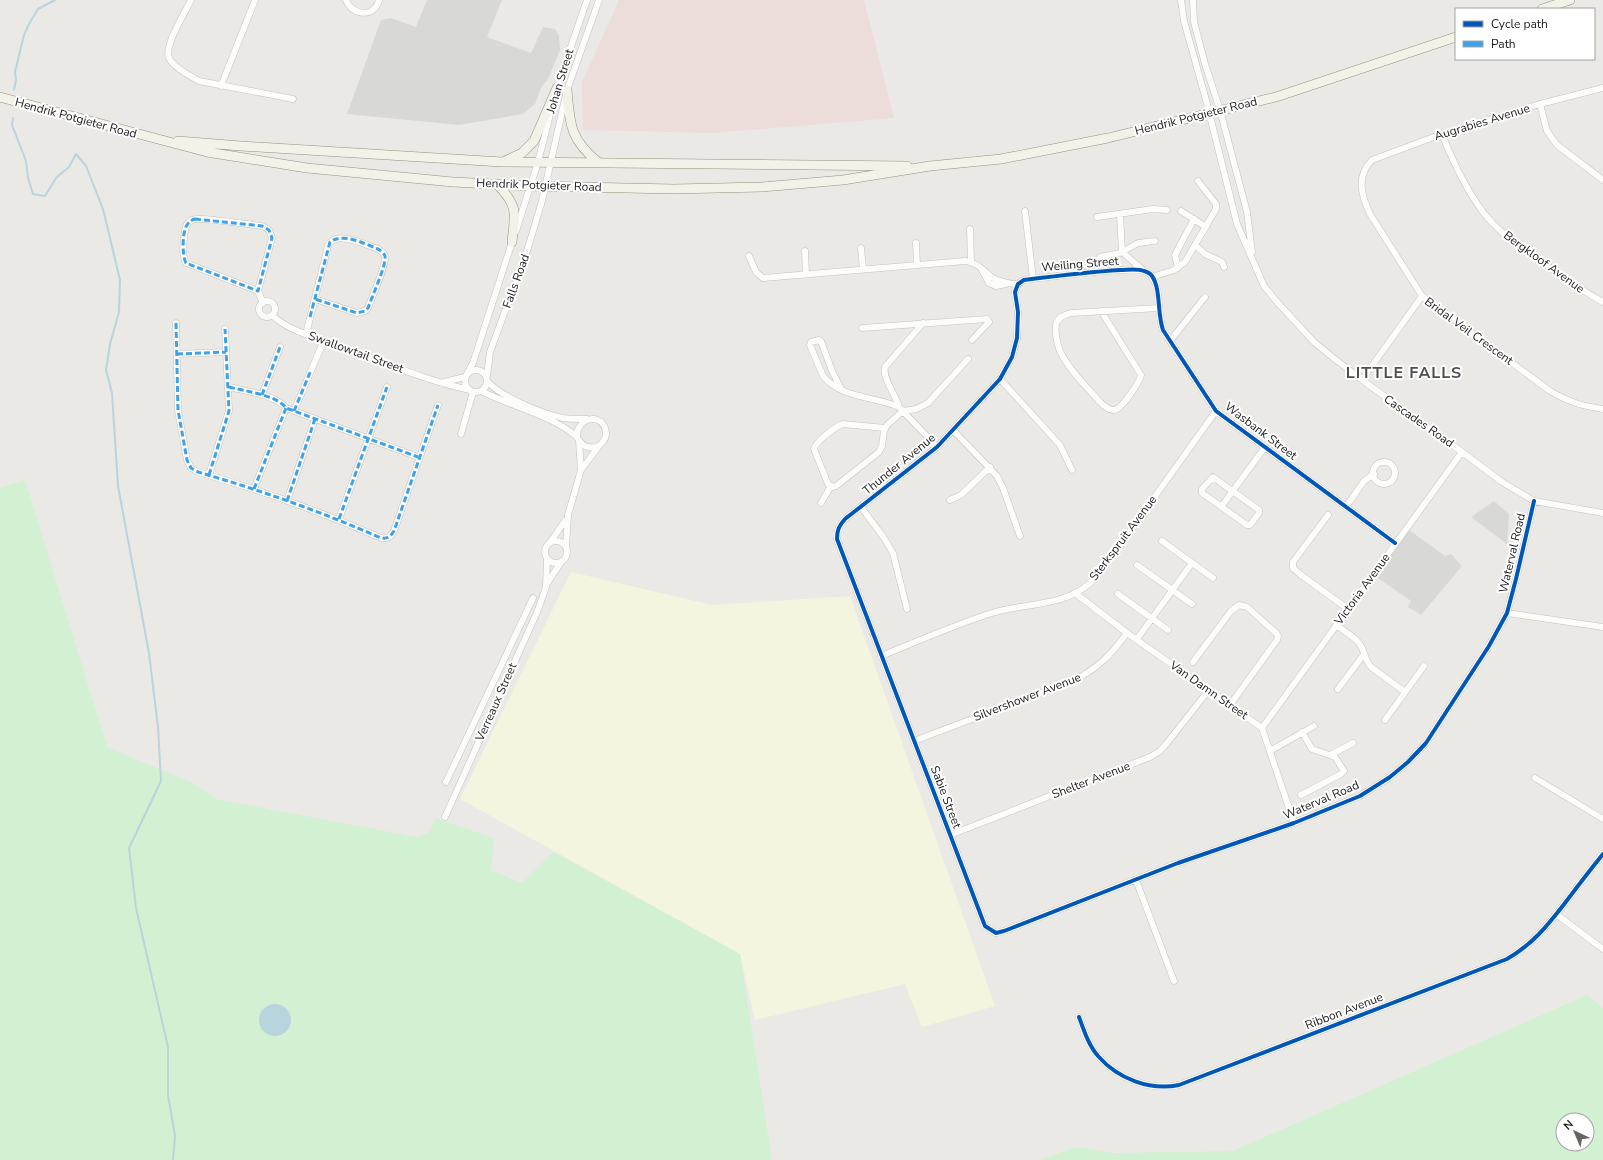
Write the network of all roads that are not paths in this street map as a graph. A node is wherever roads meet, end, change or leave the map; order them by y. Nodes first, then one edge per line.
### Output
1 (190, 0) edge
2 (255, 0) edge
3 (346, 0) edge
4 (379, 0) edge
5 (587, 0) edge
6 (599, 0) edge
7 (1181, 0) edge
8 (1193, 0) edge
9 (1570, 0) edge
10 (1545, 8) edge
11 (1455, 37) edge
12 (221, 86) junction
13 (557, 88) junction
14 (1603, 88) edge
15 (567, 90) junction
16 (0, 97) edge
17 (293, 99) dead end
18 (1540, 104) junction
19 (1220, 110) junction
20 (1210, 113) junction
21 (1442, 134) junction
22 (151, 138) junction
23 (502, 162) junction
24 (538, 162) junction
25 (551, 162) junction
26 (599, 163) junction
27 (930, 166) junction
28 (1366, 166) joint
29 (1603, 180) edge
30 (1198, 181) dead end
31 (497, 184) junction
32 (530, 186) junction
33 (546, 186) junction
34 (1167, 210) dead end
35 (1025, 211) dead end
36 (1181, 211) dead end
37 (1120, 214) junction
38 (1097, 217) dead end
39 (1194, 219) junction
40 (1206, 227) junction
41 (970, 229) dead end
42 (1155, 241) dead end
43 (512, 242) junction
44 (916, 243) dead end
45 (1195, 245) junction
46 (861, 248) dead end
47 (805, 252) dead end
48 (1122, 252) junction
49 (749, 256) dead end
50 (1100, 257) dead end
51 (1253, 260) junction
52 (971, 261) junction
53 (917, 264) junction
54 (1224, 267) dead end
55 (1178, 268) junction
56 (863, 269) junction
57 (1143, 270) junction
58 (806, 274) junction
59 (1152, 276) junction
60 (1033, 279) junction
61 (1018, 284) junction
62 (258, 291) junction
63 (1422, 296) junction
64 (1204, 297) dead end
65 (315, 300) junction
66 (263, 302) junction
67 (1603, 302) edge
68 (1159, 308) junction
69 (490, 310) junction
70 (1101, 311) junction
71 (504, 314) junction
72 (272, 316) junction
73 (176, 323) dead end
74 (923, 323) junction
75 (862, 328) dead end
76 (225, 329) dead end
77 (306, 334) junction
78 (324, 340) junction
79 (972, 340) dead end
80 (1170, 341) junction
81 (280, 347) dead end
82 (226, 352) junction
83 (176, 354) junction
84 (968, 359) dead end
85 (466, 376) junction
86 (487, 379) junction
87 (1000, 379) junction
88 (1362, 380) junction
89 (442, 382) junction
90 (229, 387) junction
91 (387, 387) dead end
92 (841, 390) junction
93 (472, 391) junction
94 (481, 391) junction
95 (262, 395) junction
96 (438, 405) dead end
97 (286, 408) junction
98 (901, 409) junction
99 (1603, 409) edge
100 (294, 411) junction
101 (1216, 411) junction
102 (316, 419) junction
103 (589, 419) junction
104 (885, 428) junction
105 (953, 430) junction
106 (461, 434) dead end
107 (368, 439) junction
108 (578, 439) junction
109 (599, 446) junction
110 (1265, 446) junction
111 (937, 447) junction
112 (1462, 452) junction
113 (418, 458) junction
114 (990, 467) junction
115 (581, 470) junction
116 (1072, 470) dead end
117 (1374, 474) dead end
118 (209, 475) junction
119 (831, 486) junction
120 (254, 489) junction
121 (1233, 490) junction
122 (950, 500) dead end
123 (286, 501) junction
124 (1534, 501) junction
125 (821, 503) dead end
126 (861, 507) junction
127 (1221, 507) junction
128 (1346, 507) junction
129 (1603, 513) edge
130 (568, 515) junction
131 (1328, 515) dead end
132 (339, 519) junction
133 (1020, 536) dead end
134 (1162, 541) dead end
135 (552, 542) junction
136 (1395, 543) junction
137 (566, 546) junction
138 (547, 559) junction
139 (561, 562) junction
140 (1192, 563) junction
141 (1136, 565) dead end
142 (1213, 578) dead end
143 (546, 587) junction
144 (1173, 590) junction
145 (1075, 593) junction
146 (1118, 594) dead end
147 (533, 598) dead end
148 (1192, 604) dead end
149 (907, 609) dead end
150 (1348, 609) junction
151 (1507, 613) junction
152 (1152, 619) junction
153 (1336, 625) junction
154 (1603, 627) edge
155 (1168, 630) dead end
156 (1127, 633) junction
157 (1137, 639) junction
158 (1364, 654) junction
159 (881, 656) junction
160 (1193, 662) dead end
161 (1424, 666) dead end
162 (1338, 689) dead end
163 (1208, 691) junction
164 (1405, 692) junction
165 (1230, 705) junction
166 (1385, 720) dead end
167 (1314, 726) dead end
168 (1262, 728) junction
169 (1302, 732) junction
170 (914, 741) junction
171 (1353, 743) dead end
172 (1270, 751) junction
173 (1330, 755) junction
174 (1535, 778) dead end
175 (446, 782) dead end
176 (1301, 795) dead end
177 (444, 816) dead end
178 (1603, 819) edge
179 (1294, 823) junction
180 (950, 835) junction
181 (1603, 854) edge
182 (1136, 880) junction
183 (1556, 914) junction
184 (1004, 931) joint
185 (1603, 949) edge
186 (1174, 981) dead end
187 (1079, 1018) dead end

1 - 12 street
2 - 12 street
3 - 4 street
5 - 13 street, Johan Street
6 - 15 street, Johan Street
7 - 20 street, Cascades Road
8 - 19 street, Cascades Road
9 - 10 main road
11 - 19 main road, Hendrik Potgieter Road
12 - 17 street
13 - 23 main road
13 - 24 street, Johan Street
14 - 18 street, Augrabies Avenue
15 - 25 street, Johan Street
15 - 26 main road
16 - 22 main road, Hendrik Potgieter Road
18 - 21 street, Augrabies Avenue
18 - 29 street
19 - 20 main road, Hendrik Potgieter Road
19 - 51 street, Cascades Road
20 - 27 main road, Hendrik Potgieter Road
20 - 51 street, Cascades Road
21 - 28 street, Augrabies Avenue
21 - 67 street, Bergkloof Avenue
22 - 23 main road, Hendrik Potgieter Road
22 - 31 main road, Hendrik Potgieter Road
23 - 24 main road, Hendrik Potgieter Road
24 - 25 main road, Hendrik Potgieter Road
24 - 32 street, Johan Street
25 - 26 main road, Hendrik Potgieter Road
25 - 33 street, Johan Street
26 - 27 main road, Hendrik Potgieter Road
27 - 33 main road, Hendrik Potgieter Road
28 - 63 street, Bridal Veil Crescent
30 - 40 street
31 - 32 main road, Hendrik Potgieter Road
31 - 43 main road
32 - 33 main road, Hendrik Potgieter Road
32 - 43 street, Falls Road
33 - 71 street, Falls Road
34 - 37 street
35 - 60 street
36 - 39 street
37 - 38 street
37 - 48 street
39 - 40 street
39 - 55 street
40 - 45 street
41 - 52 street
42 - 48 street
43 - 69 street, Falls Road
44 - 53 street
45 - 54 street
45 - 55 street
46 - 56 street
47 - 58 street
48 - 50 street
48 - 57 street
49 - 58 street
51 - 88 street, Cascades Road
52 - 53 street
52 - 61 street, Weiling Street
53 - 56 street
55 - 59 street
56 - 58 street
57 - 59 street
57 - 60 street, Weiling Street
59 - 68 street, Wasbank Street
60 - 61 street, Weiling Street
61 - 87 street, Thunder Avenue
62 - 62 street
62 - 66 street
63 - 88 street
63 - 99 street, Bridal Veil Crescent
64 - 80 street
65 - 65 street
65 - 77 street
66 - 72 street
66 - 72 street
68 - 70 street
68 - 80 street, Wasbank Street
69 - 71 street
69 - 85 street, Falls Road
70 - 70 street
71 - 86 street, Falls Road
72 - 77 street, Swallowtail Street
73 - 83 street
74 - 75 street
74 - 79 street
74 - 98 street
76 - 82 street
77 - 78 street, Swallowtail Street
78 - 89 street, Swallowtail Street
78 - 100 street
80 - 101 street, Wasbank Street
81 - 95 street
82 - 83 street
82 - 90 street
83 - 118 street
84 - 98 street
85 - 86 street
85 - 89 street
85 - 93 street
86 - 94 street
86 - 103 street
87 - 105 street, Thunder Avenue
87 - 116 street
88 - 112 street, Cascades Road
89 - 93 street, Swallowtail Street
90 - 95 street
90 - 118 street
91 - 107 street
92 - 92 street
92 - 98 street
93 - 94 street
93 - 106 street
94 - 108 street
95 - 97 street
96 - 113 street
97 - 100 street
97 - 120 street
98 - 104 street
98 - 111 street
100 - 102 street
101 - 110 street, Wasbank Street
101 - 145 street, Sterkspruit Avenue
102 - 107 street
102 - 123 street
103 - 108 street
103 - 109 street
104 - 119 street
104 - 119 street
105 - 111 street, Thunder Avenue
105 - 114 street
107 - 113 street
107 - 132 street
108 - 109 street
108 - 115 street
109 - 115 street
110 - 121 street
110 - 128 street, Wasbank Street
111 - 126 street, Thunder Avenue
112 - 124 street, Cascades Road
112 - 136 street, Victoria Avenue
113 - 132 street
114 - 122 street
114 - 133 street
115 - 130 street
117 - 128 street
118 - 120 street
119 - 125 street
120 - 123 street
121 - 127 street
121 - 127 street
121 - 127 street
123 - 132 street
124 - 129 street, Cascades Road
124 - 151 street, Waterval Road
126 - 149 street
126 - 159 street, Thunder Avenue
128 - 136 street, Wasbank Street
130 - 135 street
130 - 137 street
131 - 150 street
134 - 140 street
135 - 137 street
135 - 138 street
136 - 150 street, Victoria Avenue
137 - 139 street
138 - 139 street
138 - 143 street, Verreaux Street
139 - 143 street, Verreaux Street
140 - 142 street
140 - 144 street
141 - 144 street
143 - 177 street, Verreaux Street
144 - 148 street
144 - 152 street
145 - 156 street, Van Damn Street
145 - 159 street, Sterkspruit Avenue
146 - 152 street
147 - 175 street
150 - 153 street, Victoria Avenue
151 - 154 street
151 - 179 street, Waterval Road
152 - 155 street
152 - 157 street
153 - 158 street
153 - 168 street, Victoria Avenue
156 - 157 street, Van Damn Street
156 - 170 street, Silvershower Avenue
157 - 163 street, Van Damn Street
158 - 162 street
158 - 164 street
159 - 170 street, Sabie Street
160 - 165 street
161 - 164 street
163 - 165 street, Van Damn Street
163 - 180 street, Shelter Avenue
164 - 166 street
165 - 168 street, Van Damn Street
167 - 169 street
168 - 172 street
169 - 172 street
169 - 173 street
170 - 180 street, Sabie Street
171 - 173 street
172 - 179 street
173 - 176 street
174 - 178 street
179 - 182 street, Waterval Road
180 - 184 street, Sabie Street
181 - 183 street, Ribbon Avenue
182 - 184 street, Waterval Road
182 - 186 street
183 - 185 street
183 - 187 street, Ribbon Avenue

